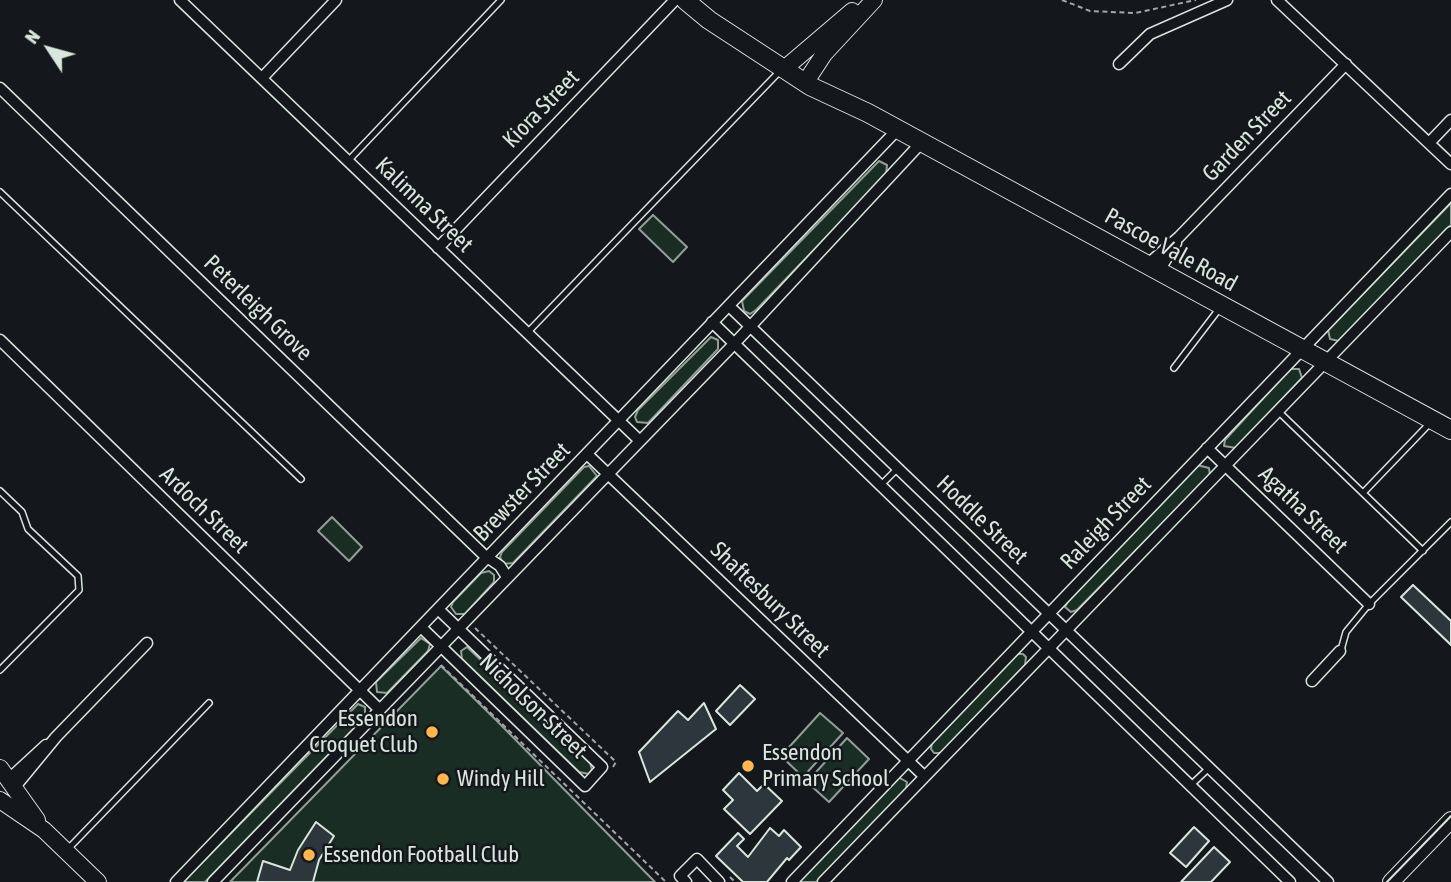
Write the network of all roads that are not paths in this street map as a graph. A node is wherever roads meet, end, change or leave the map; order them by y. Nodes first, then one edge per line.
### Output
1 (180, 0) edge
2 (336, 0) edge
3 (501, 0) edge
4 (675, 0) edge
5 (687, 0) edge
6 (864, 0) edge
7 (874, 0) edge
8 (1227, 0) edge
9 (1278, 0) edge
10 (1119, 64) dead end
11 (1346, 64) junction
12 (786, 66) junction
13 (262, 78) junction
14 (808, 78) junction
15 (0, 88) edge
16 (1451, 120) edge
17 (898, 130) junction
18 (922, 142) junction
19 (1429, 143) junction
20 (348, 161) junction
21 (1451, 164) edge
22 (0, 192) edge
23 (1451, 194) edge
24 (1451, 232) edge
25 (438, 247) junction
26 (1153, 268) junction
27 (729, 306) junction
28 (1222, 306) junction
29 (712, 322) junction
30 (750, 327) junction
31 (527, 333) junction
32 (0, 340) edge
33 (734, 344) junction
34 (1302, 349) junction
35 (1326, 362) junction
36 (1174, 368) dead end
37 (1279, 412) junction
38 (1433, 420) junction
39 (618, 422) junction
40 (1451, 430) edge
41 (640, 441) junction
42 (1207, 448) junction
43 (587, 454) junction
44 (1226, 466) junction
45 (898, 468) junction
46 (608, 474) junction
47 (301, 480) dead end
48 (880, 486) junction
49 (0, 491) edge
50 (1363, 493) junction
51 (1451, 522) edge
52 (1423, 551) junction
53 (488, 558) junction
54 (507, 577) junction
55 (1369, 604) junction
56 (439, 610) junction
57 (1049, 614) junction
58 (422, 628) junction
59 (458, 628) junction
60 (1065, 631) junction
61 (1031, 633) junction
62 (147, 643) dead end
63 (440, 646) junction
64 (1048, 649) junction
65 (1340, 651) joint
66 (0, 670) edge
67 (1311, 681) dead end
68 (361, 691) junction
69 (209, 703) dead end
70 (379, 709) junction
71 (907, 760) junction
72 (1209, 767) junction
73 (924, 776) junction
74 (7, 779) edge
75 (1191, 785) junction
76 (1, 800) edge
77 (1451, 820) edge
78 (44, 830) junction
79 (66, 851) junction
80 (98, 882) edge
81 (176, 882) edge
82 (213, 882) edge
83 (686, 882) edge
84 (719, 882) edge
85 (792, 882) edge
86 (822, 882) edge
87 (1290, 882) edge
88 (1328, 882) edge
89 (1391, 882) edge

1 - 13 street, Kalimna Street
2 - 13 street
3 - 20 lane
4 - 25 street, Kiora Street
5 - 12 main road, Pascoe Vale Road
6 - 12 street
7 - 14 street
8 - 10 street
9 - 11 street
11 - 19 street
11 - 26 street, Garden Street
12 - 14 main road, Pascoe Vale Road
12 - 31 lane
13 - 20 street, Kalimna Street
14 - 17 main road, Pascoe Vale Road
15 - 53 street, Peterleigh Grove
16 - 19 street
17 - 18 main road, Pascoe Vale Road
17 - 27 street, Brewster Street
18 - 26 main road, Pascoe Vale Road
18 - 30 street
19 - 21 street
20 - 25 street, Kalimna Street
22 - 47 lane
23 - 34 street, Raleigh Street
24 - 35 street, Raleigh Street
25 - 31 street, Kalimna Street
26 - 28 main road, Pascoe Vale Road
27 - 29 street, Brewster Street
27 - 30 street, Hoddle Street
28 - 34 main road, Pascoe Vale Road
28 - 36 lane
29 - 33 street, Hoddle Street
29 - 39 street, Brewster Street
30 - 33 street
30 - 45 street, Hoddle Street
31 - 39 street, Kalimna Street
32 - 68 street, Ardoch Street
33 - 41 street
33 - 48 street, Hoddle Street
34 - 35 main road, Pascoe Vale Road
34 - 42 street, Raleigh Street
35 - 37 street, Raleigh Street
35 - 38 main road, Pascoe Vale Road
37 - 44 street, Raleigh Street
37 - 50 lane
38 - 40 main road, Pascoe Vale Road
38 - 50 lane
39 - 41 street, Kalimna Street
39 - 43 street, Brewster Street
41 - 46 street
42 - 44 street, Agatha Street
42 - 57 street, Raleigh Street
43 - 46 street, Shaftesbury Street
43 - 53 street, Brewster Street
44 - 55 street, Agatha Street
44 - 60 street, Raleigh Street
45 - 48 lane
45 - 57 street, Hoddle Street
46 - 54 street
46 - 71 street, Shaftesbury Street
48 - 61 street, Hoddle Street
49 - 66 lane
50 - 52 lane
51 - 52 lane
52 - 55 lane
53 - 54 street, Peterleigh Grove
53 - 56 street, Brewster Street
54 - 59 street
55 - 65 lane
56 - 58 street, Brewster Street
56 - 59 street, Nicholson Street
57 - 60 street, Hoddle Street
57 - 61 street, Raleigh Street
58 - 63 street, Nicholson Street
58 - 68 street, Brewster Street
59 - 63 street
59 - 63 street, Nicholson Street
60 - 64 street, Raleigh Street
60 - 72 street, Hoddle Street
61 - 64 street, Hoddle Street
61 - 71 street, Raleigh Street
62 - 74 street
63 - 70 street
64 - 73 street, Raleigh Street
64 - 75 street, Hoddle Street
65 - 67 street
68 - 70 street, Ardoch Street
68 - 81 street, Brewster Street
69 - 79 lane
70 - 82 street
71 - 73 street, Shaftesbury Street
71 - 85 street, Raleigh Street
72 - 75 lane
72 - 88 street, Hoddle Street
73 - 86 street, Raleigh Street
74 - 76 street
74 - 78 street
75 - 87 street, Hoddle Street
76 - 78 street
77 - 89 street
78 - 79 street
79 - 80 street
83 - 84 street

